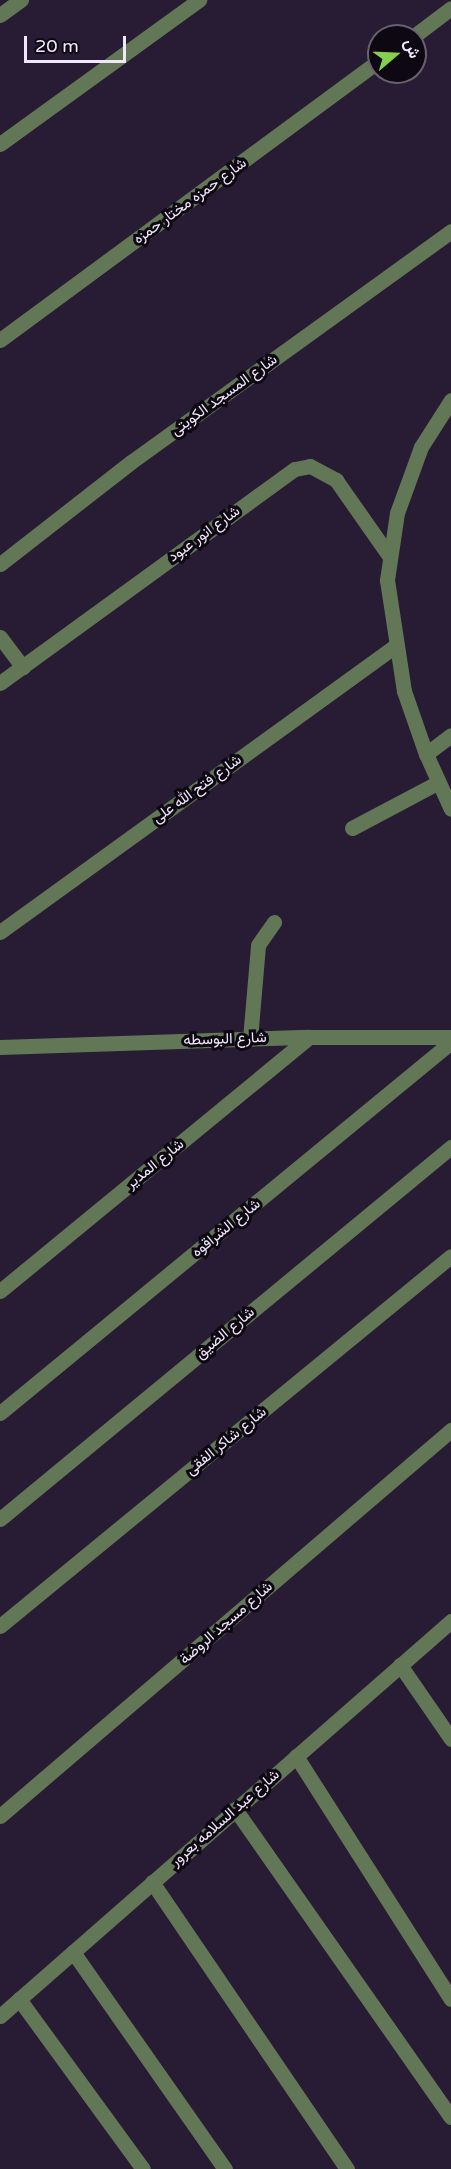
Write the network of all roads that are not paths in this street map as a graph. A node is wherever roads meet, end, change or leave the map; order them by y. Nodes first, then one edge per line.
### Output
1 (21, 0) edge
2 (199, 0) edge
3 (449, 8) edge
4 (0, 15) edge
5 (427, 26) edge
6 (367, 71) edge
7 (0, 144) edge
8 (451, 231) edge
9 (0, 340) edge
10 (451, 400) edge
11 (390, 557) junction
12 (0, 564) edge
13 (0, 637) edge
14 (395, 646) junction
15 (22, 667) junction
16 (0, 684) edge
17 (451, 735) edge
18 (426, 754) junction
19 (438, 782) junction
20 (451, 808) edge
21 (352, 828) dead end
22 (274, 922) dead end
23 (0, 932) edge
24 (309, 1037) junction
25 (451, 1037) edge
26 (250, 1039) junction
27 (451, 1042) edge
28 (0, 1047) edge
29 (451, 1147) edge
30 (451, 1256) edge
31 (0, 1291) edge
32 (0, 1413) edge
33 (451, 1430) edge
34 (0, 1519) edge
35 (451, 1621) edge
36 (0, 1626) edge
37 (400, 1665) junction
38 (451, 1739) edge
39 (296, 1756) junction
40 (235, 1809) junction
41 (0, 1816) edge
42 (152, 1882) junction
43 (73, 1952) junction
44 (451, 1998) edge
45 (19, 1999) junction
46 (0, 2016) edge
47 (451, 2117) edge
48 (143, 2169) edge
49 (225, 2169) edge
50 (347, 2169) edge

1 - 4 street
2 - 7 street
3 - 5 street
6 - 9 street, شارع حمزه مختار حمزه
8 - 12 street, شارع المسجد الكويتى
10 - 11 street
11 - 14 street
11 - 15 street, شارع انور عبود
13 - 15 street
14 - 18 street
14 - 23 street, شارع فتح الله على
15 - 16 street, شارع انور عبود
17 - 18 street
18 - 19 street
19 - 20 street
19 - 21 street
22 - 26 street
24 - 25 street, شارع البوسطه
24 - 26 street, شارع البوسطه
24 - 31 street, شارع المدير
26 - 28 street, شارع البوسطه
27 - 32 street, شارع الشراقوه
29 - 34 street, شارع الضيق
30 - 36 street, شارع شاكر الفقى
33 - 41 street, شارع مسجد الروضة
35 - 37 street, شارع عبد السلامه بعرور
37 - 38 street
37 - 39 street, شارع عبد السلامه بعرور
39 - 40 street, شارع عبد السلامه بعرور
39 - 44 street
40 - 42 street, شارع عبد السلامه بعرور
40 - 47 street
42 - 43 street, شارع عبد السلامه بعرور
42 - 50 street
43 - 45 street, شارع عبد السلامه بعرور
43 - 49 street
45 - 46 street, شارع عبد السلامه بعرور
45 - 48 street

